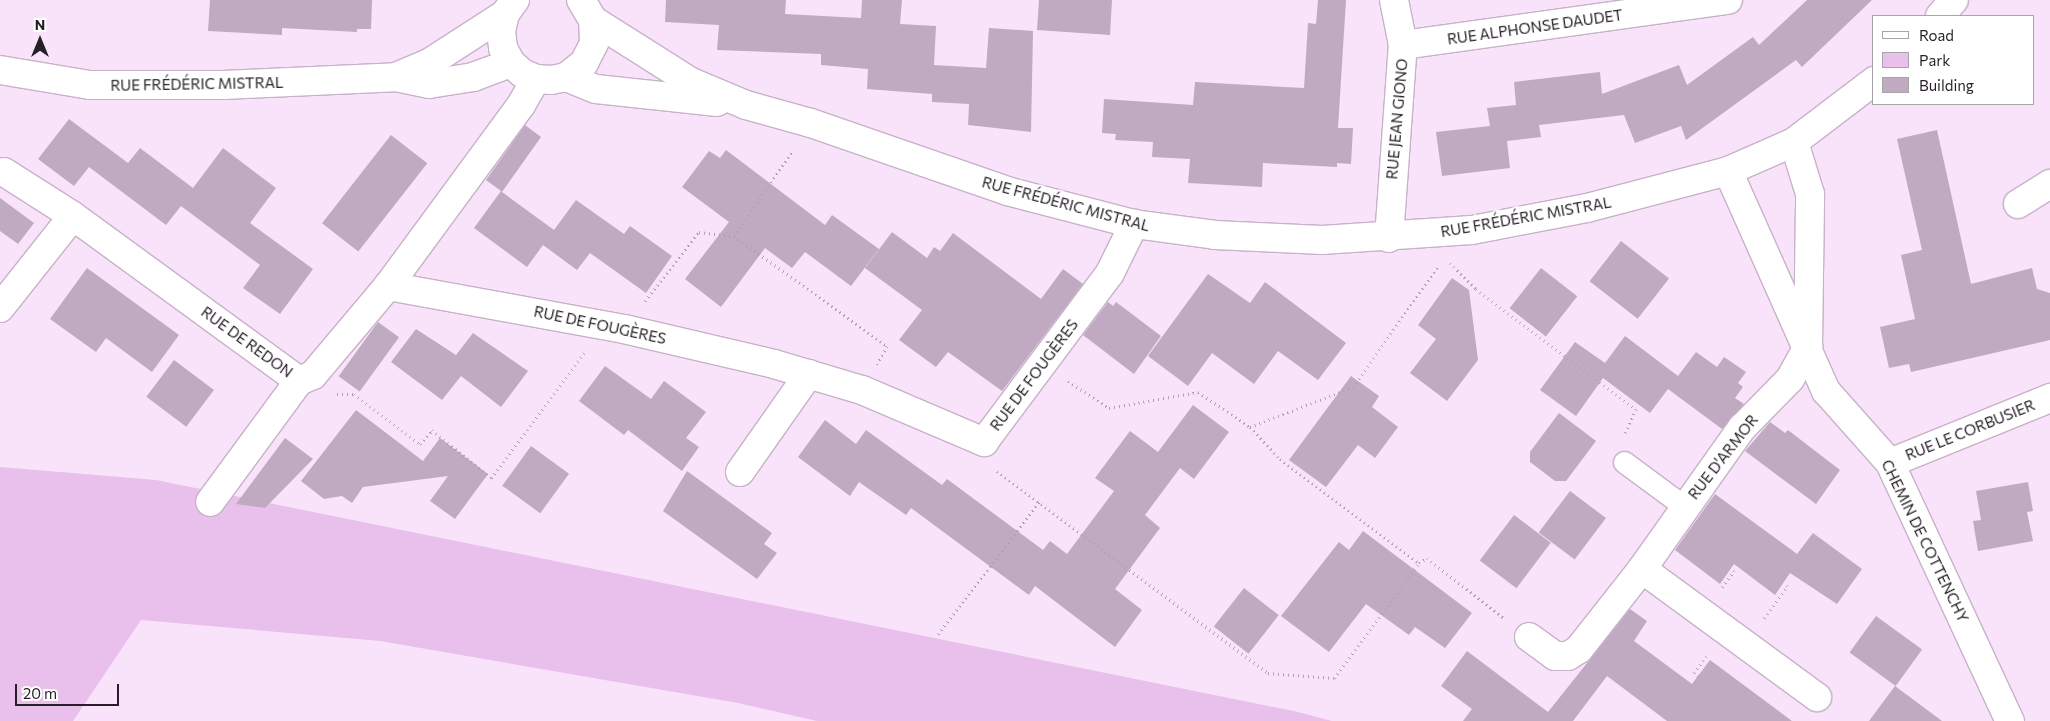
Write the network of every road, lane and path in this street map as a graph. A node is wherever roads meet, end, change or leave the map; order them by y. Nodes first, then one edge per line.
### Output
1 (1394, 0) edge
2 (1728, 0) edge
3 (1954, 0) edge
4 (510, 7) edge
5 (587, 10) edge
6 (1941, 15) edge
7 (1403, 45) junction
8 (511, 63) junction
9 (0, 70) edge
10 (396, 77) junction
11 (566, 77) junction
12 (536, 79) junction
13 (1872, 83) edge
14 (746, 105) junction
15 (811, 123) junction
16 (1794, 142) junction
17 (4, 172) dead end
18 (1728, 172) junction
19 (2050, 184) edge
20 (2018, 204) dead end
21 (73, 216) junction
22 (1134, 224) junction
23 (734, 236) junction
24 (1389, 238) junction
25 (388, 286) junction
26 (0, 308) edge
27 (614, 328) junction
28 (1808, 346) junction
29 (1042, 364) junction
30 (809, 374) junction
31 (306, 378) junction
32 (862, 390) junction
33 (2050, 398) edge
34 (1250, 427) junction
35 (984, 442) junction
36 (1624, 462) joint
37 (1890, 463) junction
38 (740, 472) dead end
39 (1040, 500) junction
40 (210, 502) dead end
41 (1684, 507) junction
42 (1420, 562) junction
43 (1642, 569) junction
44 (1784, 583) dead end
45 (938, 634) dead end
46 (1529, 637) joint
47 (1744, 645) junction
48 (1817, 697) dead end
49 (2010, 721) edge

1 - 7 street, RUE JEAN GIONO
2 - 7 street, RUE ALPHONSE DAUDET
3 - 6 street
4 - 8 street
4 - 10 street, RUE FRÉDÉRIC MISTRAL
5 - 11 street
5 - 14 street, RUE FRÉDÉRIC MISTRAL
7 - 24 street, RUE JEAN GIONO
8 - 10 street, RUE FRÉDÉRIC MISTRAL
8 - 12 street
9 - 10 street, RUE FRÉDÉRIC MISTRAL
11 - 12 street
11 - 14 street, RUE FRÉDÉRIC MISTRAL
12 - 25 street
13 - 16 street, RUE FRÉDÉRIC MISTRAL
14 - 15 street, RUE FRÉDÉRIC MISTRAL
15 - 22 street, RUE FRÉDÉRIC MISTRAL
15 - 23 path
16 - 18 street, RUE FRÉDÉRIC MISTRAL
16 - 28 street, CHEMIN DE COTTENCHY
17 - 21 street, RUE DE REDON
18 - 24 street, RUE FRÉDÉRIC MISTRAL
18 - 28 street, CHEMIN DE COTTENCHY
19 - 20 street
21 - 26 street
21 - 31 street, RUE DE REDON
22 - 24 street, RUE FRÉDÉRIC MISTRAL
22 - 29 street, RUE DE FOUGÈRES
23 - 27 path
23 - 32 path
25 - 27 street, RUE DE FOUGÈRES
25 - 31 street
27 - 30 street, RUE DE FOUGÈRES
27 - 31 path
28 - 37 street, CHEMIN DE COTTENCHY
28 - 41 street, RUE D'ARMOR
29 - 34 path
29 - 35 street, RUE DE FOUGÈRES
30 - 32 street, RUE DE FOUGÈRES
30 - 38 street
31 - 40 street, RUE DE REDON
32 - 35 street, RUE DE FOUGÈRES
33 - 37 street, RUE LE CORBUSIER
34 - 36 path
34 - 42 path
35 - 39 path
36 - 41 lane
37 - 49 street, CHEMIN DE COTTENCHY
39 - 42 path
39 - 45 path
41 - 43 street, RUE D'ARMOR
42 - 46 path
43 - 46 street, RUE D'ARMOR
43 - 47 street
44 - 47 path
47 - 48 street

